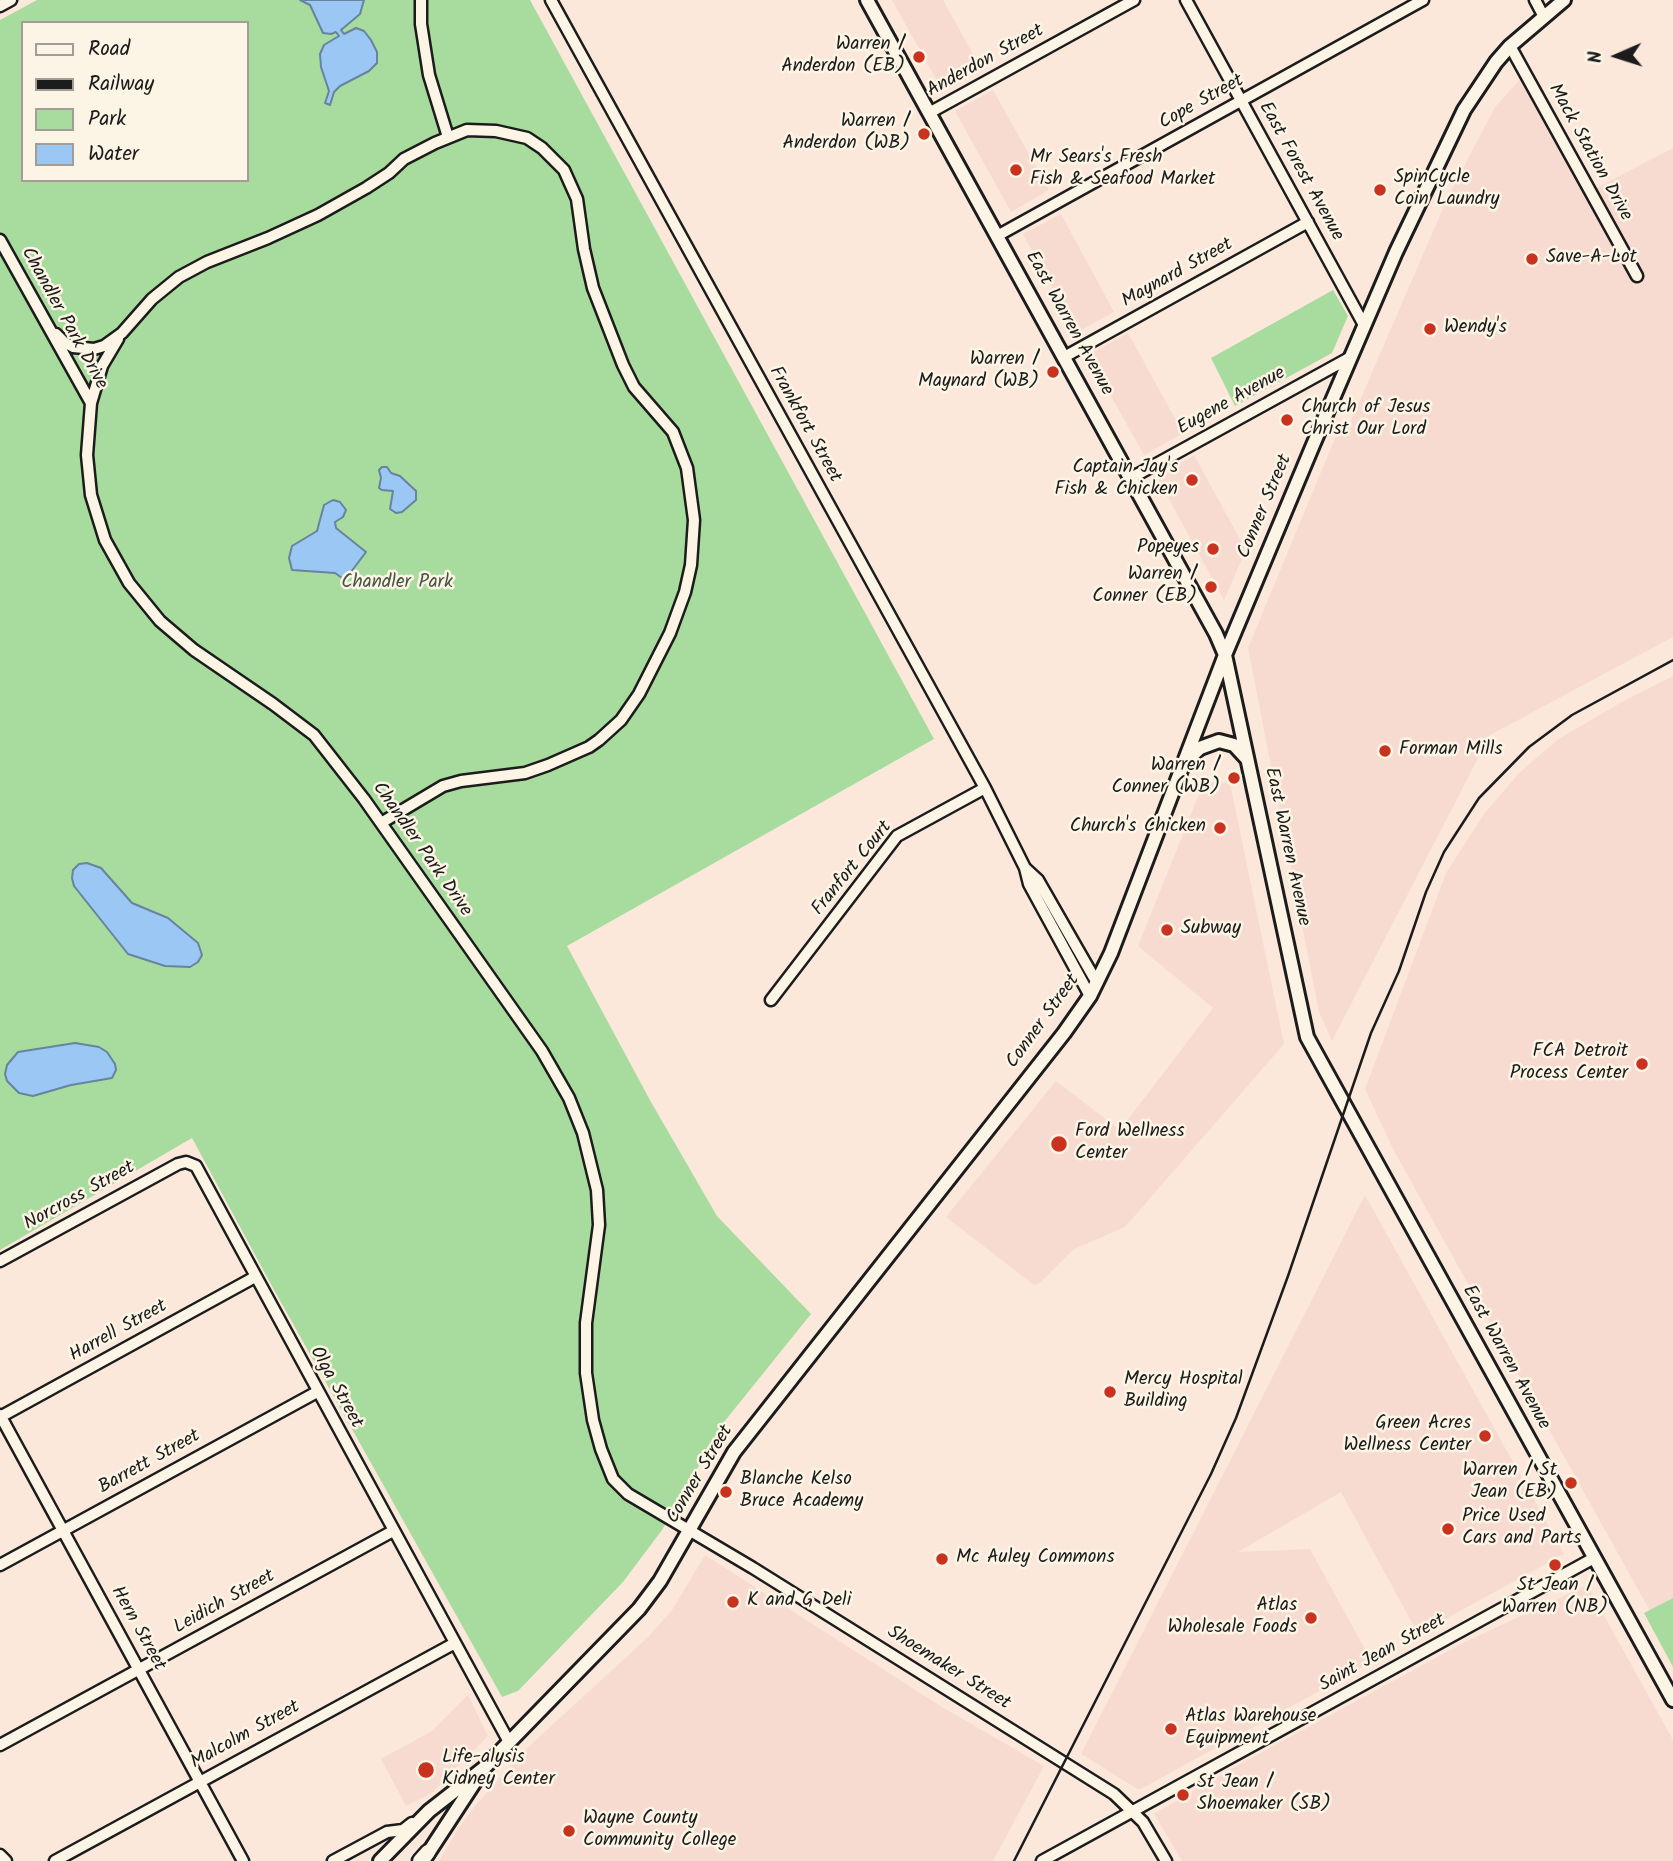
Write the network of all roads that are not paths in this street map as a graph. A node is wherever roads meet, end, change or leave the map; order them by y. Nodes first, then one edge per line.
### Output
1 (11, 0) edge
2 (421, 0) edge
3 (551, 0) edge
4 (867, 0) edge
5 (1134, 0) edge
6 (1186, 0) edge
7 (1423, 0) edge
8 (1535, 0) edge
9 (1564, 0) edge
10 (0, 6) edge
11 (1544, 17) junction
12 (1510, 46) junction
13 (1241, 101) junction
14 (929, 113) junction
15 (448, 137) junction
16 (1308, 222) junction
17 (997, 236) junction
18 (0, 240) edge
19 (1637, 276) dead end
20 (1364, 325) junction
21 (48, 326) junction
22 (122, 333) junction
23 (1064, 357) junction
24 (1351, 357) junction
25 (90, 403) junction
26 (1131, 478) junction
27 (1225, 655) junction
28 (1247, 759) junction
29 (1183, 764) junction
30 (985, 788) junction
31 (382, 823) junction
32 (1026, 867) junction
33 (1097, 983) junction
34 (1090, 996) junction
35 (771, 1000) dead end
36 (178, 1164) joint
37 (0, 1261) edge
38 (255, 1278) junction
39 (317, 1392) junction
40 (0, 1416) edge
41 (64, 1530) junction
42 (393, 1531) junction
43 (690, 1531) junction
44 (1594, 1558) junction
45 (0, 1565) edge
46 (454, 1643) junction
47 (139, 1669) junction
48 (1673, 1700) edge
49 (509, 1742) junction
50 (0, 1745) edge
51 (484, 1768) junction
52 (201, 1782) junction
53 (429, 1811) junction
54 (1133, 1812) junction
55 (0, 1855) edge
56 (424, 1858) edge
57 (6, 1861) edge
58 (55, 1861) edge
59 (243, 1861) edge
60 (333, 1861) edge
61 (380, 1861) edge
62 (1042, 1861) edge
63 (1166, 1861) edge

1 - 10 street
2 - 15 street
3 - 30 street, Frankfort Street
4 - 14 main road, East Warren Avenue
5 - 14 street, Anderdon Street
6 - 13 street, East Forest Avenue
7 - 13 street, Cope Street
8 - 11 street
9 - 11 main road, Conner Street
11 - 12 main road, Conner Street
12 - 19 street, Mack Station Drive
12 - 20 main road, Conner Street
13 - 16 street, East Forest Avenue
13 - 17 street, Cope Street
14 - 17 main road, East Warren Avenue
15 - 22 street
15 - 31 street
16 - 20 street, East Forest Avenue
16 - 23 street, Maynard Street
17 - 23 main road, East Warren Avenue
18 - 21 street, Chandler Park Drive
20 - 24 main road, Conner Street
21 - 22 street
21 - 25 street, Chandler Park Drive
22 - 25 street
23 - 26 main road, East Warren Avenue
24 - 26 street, Eugene Avenue
24 - 27 main road, Conner Street
25 - 31 street, Chandler Park Drive
26 - 27 main road, East Warren Avenue
27 - 28 main road, East Warren Avenue
27 - 29 main road, Conner Street
28 - 29 main road
28 - 44 main road, East Warren Avenue
29 - 33 main road, Conner Street
30 - 32 street, Frankfort Street
30 - 35 street, Franfort Court
31 - 43 street, Chandler Park Drive
32 - 33 street
32 - 34 street
33 - 34 main road, Conner Street
34 - 43 main road, Conner Street
36 - 37 street, Norcross Street
36 - 38 street, Olga Street
38 - 39 street, Olga Street
38 - 40 street, Harrell Street
39 - 41 street, Barrett Street
39 - 42 street, Olga Street
40 - 41 street, Hern Street
41 - 45 street, Barrett Street
41 - 47 street, Hern Street
42 - 46 street, Olga Street
42 - 47 street, Leidich Street
43 - 49 main road, Conner Street
43 - 54 street, Shoemaker Street
44 - 48 main road, East Warren Avenue
44 - 54 street, Saint Jean Street
46 - 49 street, Olga Street
46 - 52 street, Malcolm Street
47 - 50 street, Leidich Street
47 - 52 street, Hern Street
49 - 51 main road, Conner Street
51 - 53 main road, Conner Street
51 - 56 main road
52 - 58 street, Malcolm Street
52 - 59 street, Hern Street
53 - 60 street
53 - 61 main road, Conner Street
54 - 62 street, Saint Jean Street
54 - 63 street, Shoemaker Street
55 - 57 street

